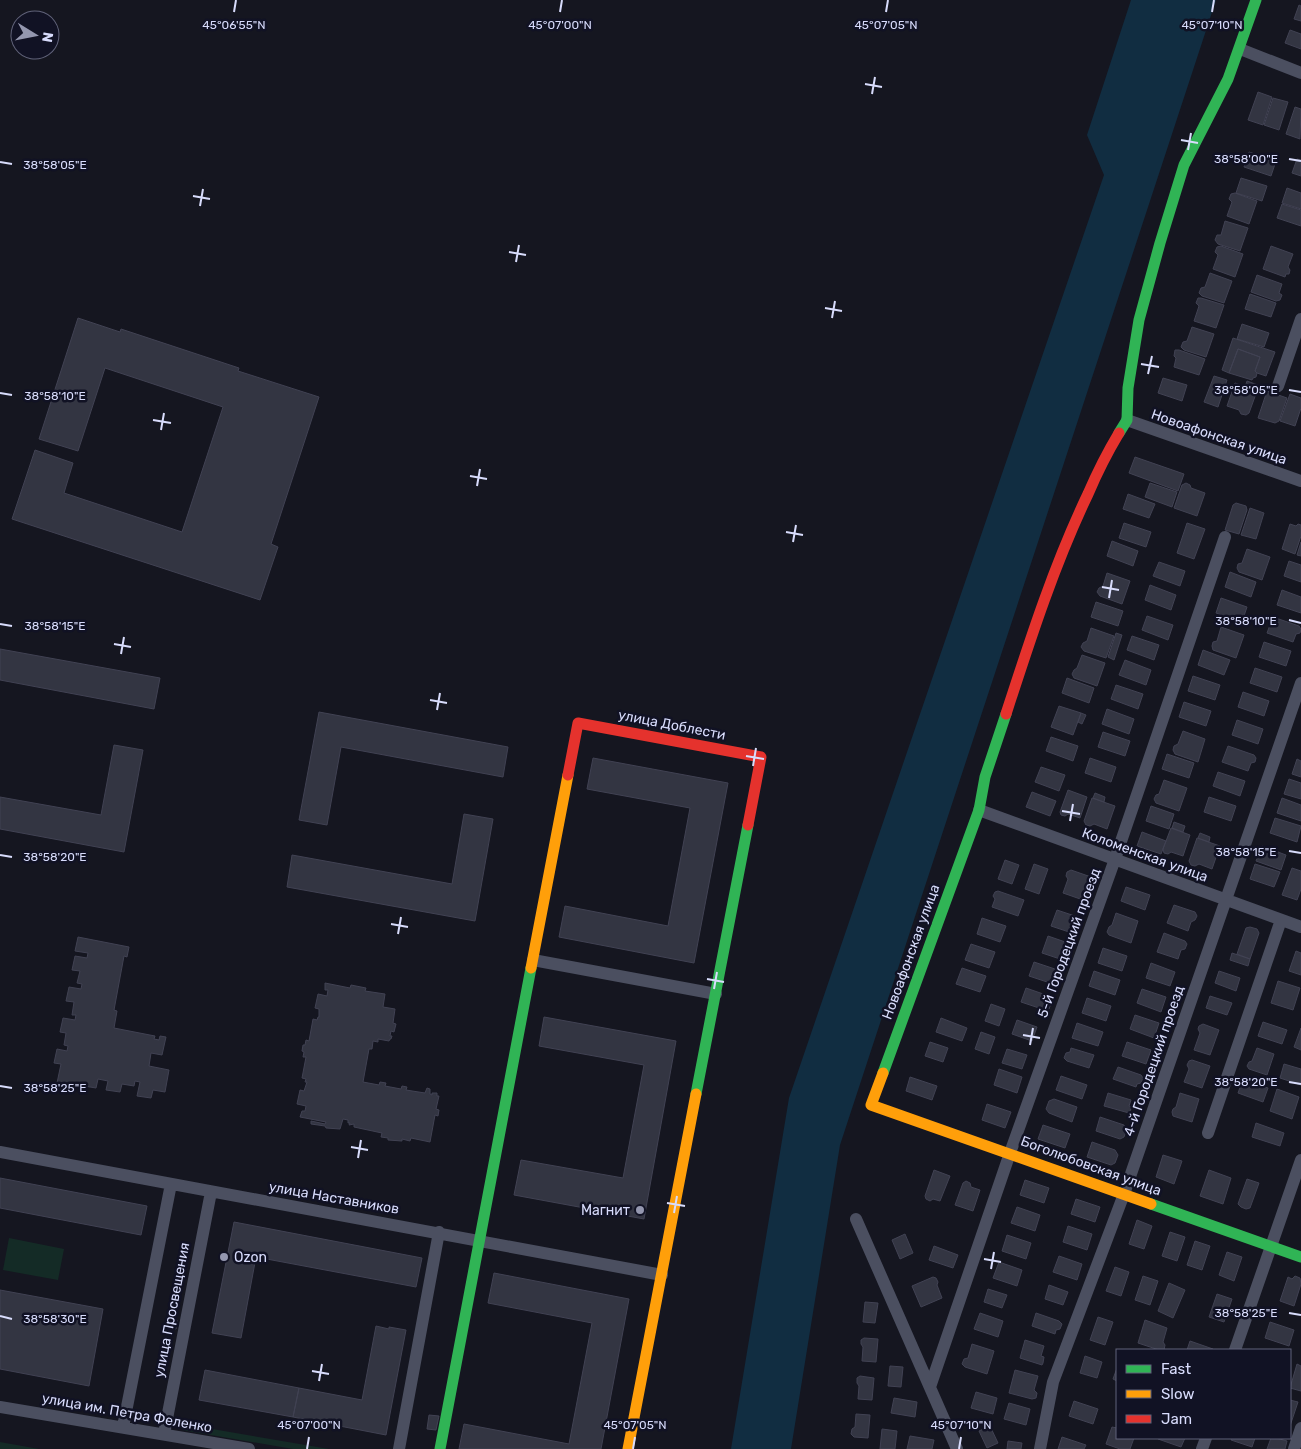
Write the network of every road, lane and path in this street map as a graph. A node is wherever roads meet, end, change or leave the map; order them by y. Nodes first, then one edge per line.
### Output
1 (1256, 0) edge
2 (1240, 49) junction
3 (1301, 73) edge
4 (1301, 319) edge
5 (1278, 386) dead end
6 (1126, 420) junction
7 (1301, 481) edge
8 (1225, 537) dead end
9 (1301, 683) edge
10 (979, 810) junction
11 (1115, 859) junction
12 (1226, 900) junction
13 (1281, 920) junction
14 (1301, 927) edge
15 (533, 960) junction
16 (716, 994) junction
17 (871, 1105) joint
18 (1208, 1133) dead end
19 (0, 1152) edge
20 (1010, 1153) junction
21 (1301, 1160) edge
22 (171, 1184) junction
23 (211, 1192) junction
24 (1124, 1194) junction
25 (856, 1219) dead end
26 (439, 1232) junction
27 (479, 1240) junction
28 (1271, 1246) junction
29 (1301, 1257) edge
30 (662, 1275) junction
31 (1236, 1349) edge
32 (930, 1387) junction
33 (0, 1407) edge
34 (123, 1428) junction
35 (1301, 1428) edge
36 (164, 1434) junction
37 (249, 1449) edge
38 (399, 1449) edge
39 (440, 1449) edge
40 (628, 1449) edge
41 (957, 1449) edge
42 (1040, 1449) edge
43 (1294, 1449) edge

1 - 2 street
2 - 3 street
2 - 6 street
4 - 5 street
6 - 7 street, Новоафонская улица
6 - 10 street, Новоафонская улица
8 - 11 street, 5-й Городецкий проезд
9 - 12 street, 4-й Городецкий проезд
10 - 11 street, Коломенская улица
10 - 17 street, Новоафонская улица
11 - 12 street, Коломенская улица
11 - 20 street, 5-й Городецкий проезд
12 - 13 street, Коломенская улица
12 - 24 street, 4-й Городецкий проезд
13 - 14 street, Коломенская улица
13 - 18 street
15 - 16 street
15 - 16 street, улица Доблести
15 - 27 street
16 - 30 street
17 - 20 street, Боголюбовская улица
19 - 22 street, улица Наставников
20 - 24 street, Боголюбовская улица
20 - 32 street, 5-й Городецкий проезд
21 - 28 street
22 - 23 street, улица Наставников
22 - 34 street
23 - 26 street, улица Наставников
23 - 36 street, улица Просвещения
24 - 28 street, Боголюбовская улица
24 - 42 street, 4-й Городецкий проезд
25 - 32 street
26 - 27 street, улица Наставников
26 - 38 street
27 - 30 street, улица Наставников
27 - 39 street
28 - 29 street, Боголюбовская улица
28 - 31 street
30 - 40 street
32 - 41 street
33 - 34 street, улица им. Петра Феленко
34 - 36 street, улица им. Петра Феленко
35 - 43 street
36 - 37 street, улица им. Петра Феленко

